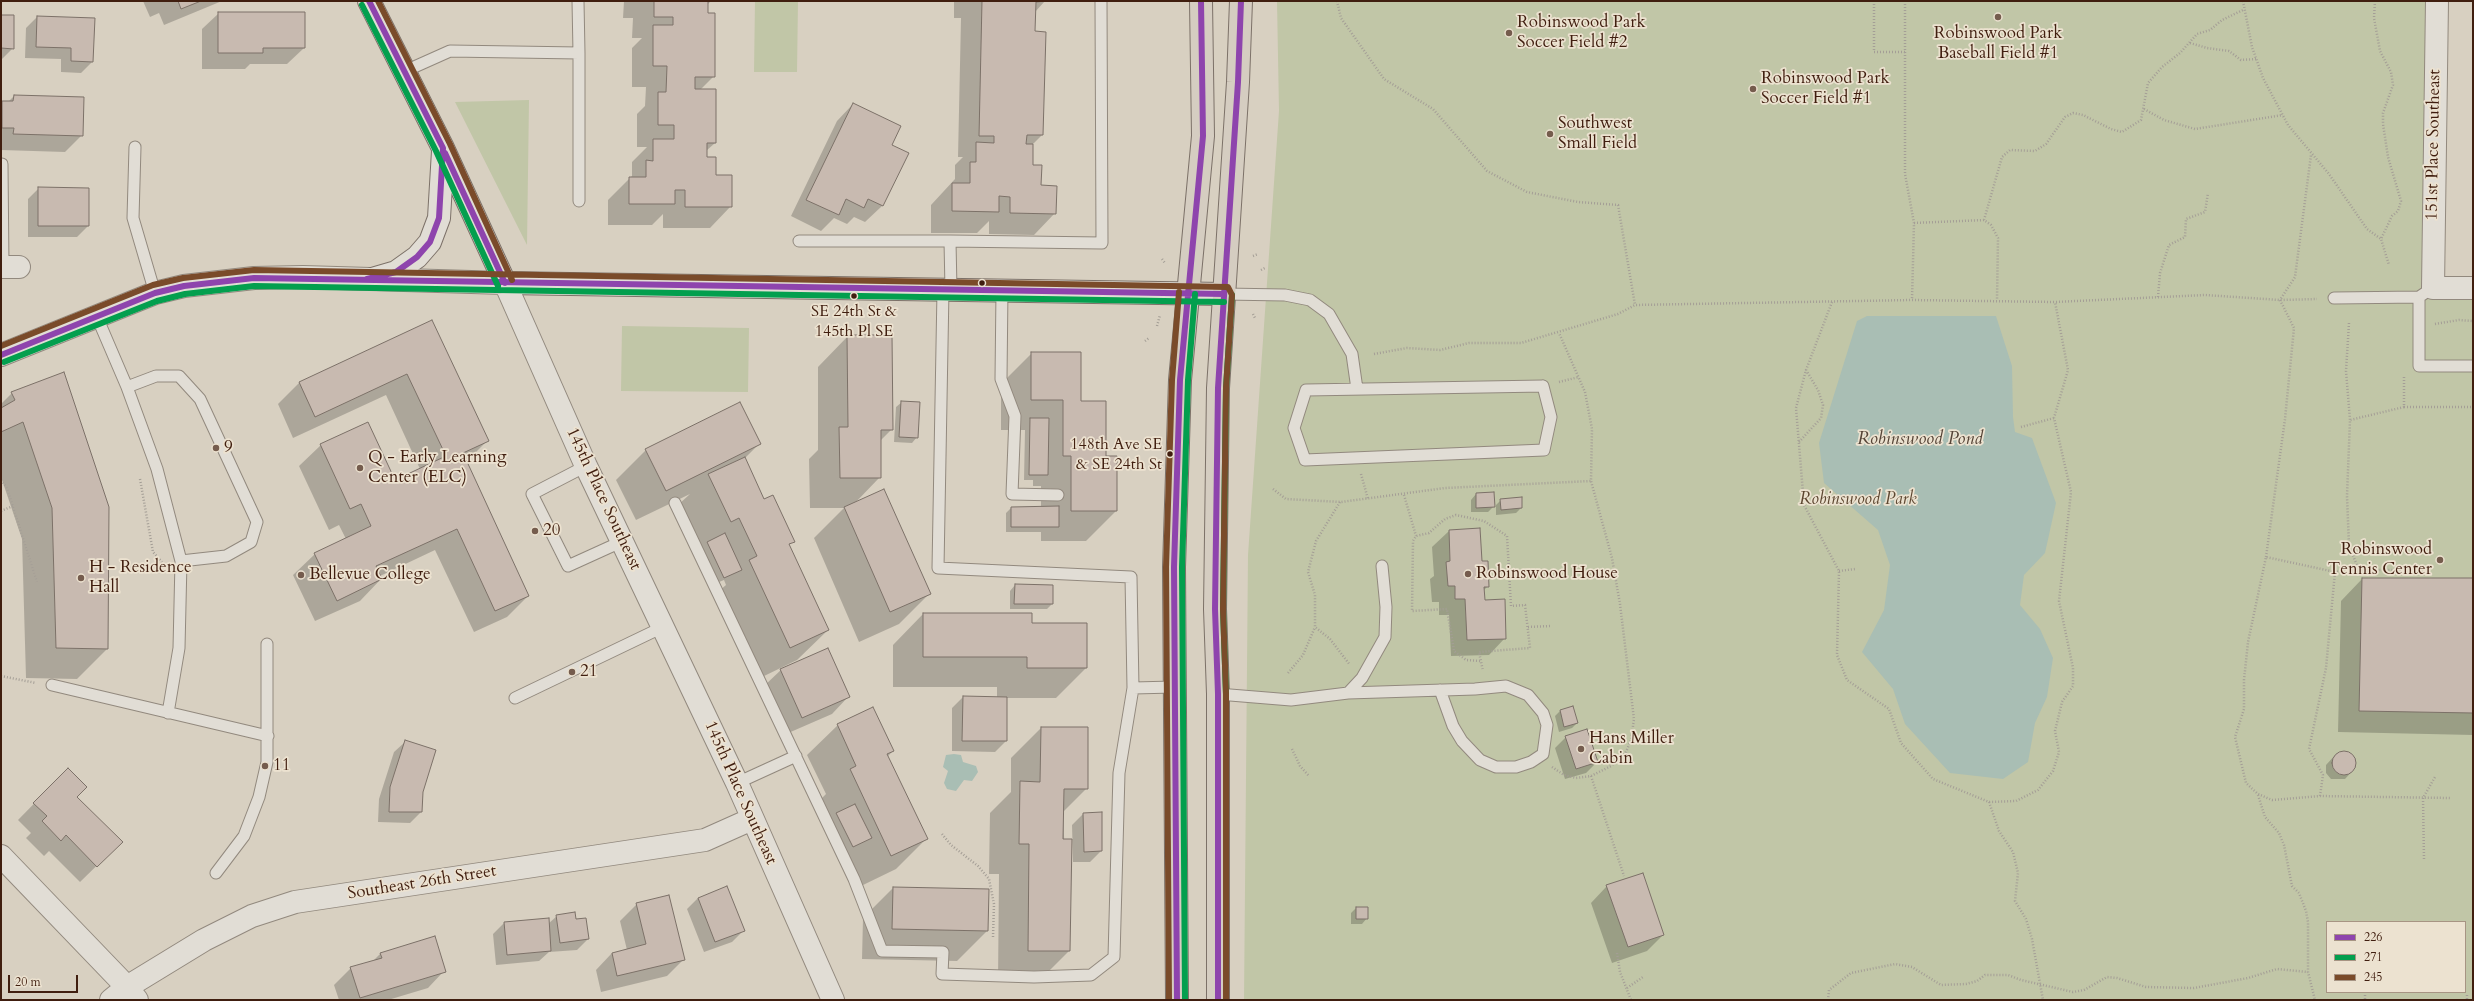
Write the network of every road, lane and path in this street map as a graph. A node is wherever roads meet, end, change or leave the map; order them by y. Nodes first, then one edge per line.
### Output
1 (369, 1) edge
2 (578, 1) edge
3 (1101, 1) edge
4 (1201, 1) edge
5 (1241, 1) edge
6 (1337, 1) edge
7 (1874, 1) edge
8 (1905, 1) edge
9 (2242, 1) edge
10 (2375, 1) edge
11 (2437, 1) edge
12 (2243, 10) junction
13 (2189, 42) junction
14 (1905, 52) junction
15 (579, 53) junction
16 (2256, 59) junction
17 (403, 72) junction
18 (2144, 109) junction
19 (2283, 115) junction
20 (135, 148) dead end
21 (443, 148) junction
22 (2311, 155) junction
23 (2, 164) dead end
24 (2208, 193) dead end
25 (579, 201) dead end
26 (1984, 220) junction
27 (1914, 223) junction
28 (2381, 239) junction
29 (798, 241) dead end
30 (950, 241) junction
31 (1258, 254) dead end
32 (1252, 256) dead end
33 (1162, 259) dead end
34 (1165, 263) dead end
35 (2389, 265) dead end
36 (8, 267) edge
37 (1265, 268) dead end
38 (1261, 270) dead end
39 (372, 279) junction
40 (504, 283) junction
41 (2473, 288) edge
42 (947, 290) junction
43 (1002, 290) junction
44 (2426, 292) junction
45 (155, 293) junction
46 (1186, 294) junction
47 (1224, 294) junction
48 (2158, 297) junction
49 (2334, 298) joint
50 (1912, 300) junction
51 (1997, 300) junction
52 (2280, 300) junction
53 (1832, 302) junction
54 (2055, 302) junction
55 (1635, 305) junction
56 (1161, 310) dead end
57 (106, 313) junction
58 (1253, 314) dead end
59 (1255, 318) dead end
60 (2473, 321) edge
61 (2349, 323) dead end
62 (2431, 324) dead end
63 (1157, 326) dead end
64 (1559, 333) junction
65 (1149, 338) dead end
66 (1145, 341) dead end
67 (1374, 354) dead end
68 (1, 355) edge
69 (2473, 366) edge
70 (1806, 370) junction
71 (127, 387) junction
72 (1357, 389) junction
73 (2404, 407) dead end
74 (2054, 418) junction
75 (2350, 420) junction
76 (2022, 427) dead end
77 (1799, 443) junction
78 (586, 466) junction
79 (140, 474) dead end
80 (1, 480) edge
81 (1591, 481) junction
82 (1365, 487) dead end
83 (1273, 489) dead end
84 (1404, 494) junction
85 (1058, 495) dead end
86 (1368, 499) junction
87 (1341, 502) junction
88 (675, 503) dead end
89 (12, 506) junction
90 (1, 511) edge
91 (1416, 536) junction
92 (623, 540) junction
93 (2266, 557) junction
94 (181, 561) junction
95 (164, 564) dead end
96 (1382, 566) dead end
97 (1855, 569) dead end
98 (2359, 570) junction
99 (2406, 570) dead end
100 (1839, 571) junction
101 (2335, 572) junction
102 (37, 582) dead end
103 (1550, 626) dead end
104 (663, 627) junction
105 (1315, 627) junction
106 (1528, 627) junction
107 (267, 644) dead end
108 (1288, 673) dead end
109 (1, 676) edge
110 (1362, 678) junction
111 (52, 685) joint
112 (1174, 687) junction
113 (1132, 688) junction
114 (1440, 690) junction
115 (1348, 693) junction
116 (1218, 694) junction
117 (515, 698) dead end
118 (168, 713) junction
119 (268, 736) junction
120 (1292, 749) dead end
121 (1543, 754) junction
122 (796, 756) junction
123 (1309, 776) dead end
124 (1590, 776) junction
125 (2435, 777) dead end
126 (737, 783) junction
127 (2258, 794) junction
128 (2320, 796) junction
129 (2423, 798) junction
130 (2450, 798) dead end
131 (1989, 802) junction
132 (752, 819) junction
133 (942, 834) dead end
134 (1, 856) edge
135 (2424, 859) dead end
136 (216, 873) dead end
137 (1624, 876) dead end
138 (993, 937) dead end
139 (1617, 953) dead end
140 (2308, 972) junction
141 (1643, 977) dead end
142 (2041, 984) junction
143 (1628, 988) junction
144 (2365, 995) dead end
145 (2467, 995) dead end
146 (125, 996) edge
147 (833, 1000) edge
148 (1177, 1000) edge
149 (1218, 1000) edge
150 (1632, 1000) edge
151 (1828, 1000) edge
152 (2043, 1000) edge
153 (2315, 1000) edge
154 (2365, 1000) edge
155 (2467, 1000) edge

1 - 17 street, 145th Place Southeast
2 - 15 lane
3 - 30 lane
4 - 46 main road
5 - 47 main road
6 - 55 path
7 - 14 path
8 - 14 path
9 - 12 path
10 - 28 path
11 - 44 street, 151st Place Southeast
12 - 13 path
12 - 16 path
13 - 16 path
13 - 18 path
14 - 27 path
15 - 17 lane
15 - 25 lane
16 - 19 path
17 - 21 street, 145th Place Southeast
18 - 19 path
18 - 26 path
19 - 22 path
20 - 45 lane
21 - 39 street
21 - 40 street, 145th Place Southeast
22 - 28 path
22 - 52 path
23 - 36 lane
24 - 48 path
26 - 27 path
26 - 51 path
27 - 50 path
28 - 35 path
29 - 30 lane
30 - 42 lane
31 - 32 path
33 - 34 path
37 - 38 path
39 - 40 street
39 - 45 street
40 - 42 street
40 - 78 street, 145th Place Southeast
41 - 44 street
42 - 43 street
42 - 113 lane
43 - 46 street
43 - 85 lane
44 - 49 lane
44 - 69 lane
45 - 57 street
46 - 47 street
46 - 112 main road
47 - 72 lane
47 - 116 main road
48 - 52 path
48 - 54 path
49 - 52 path
50 - 51 path
50 - 53 path
51 - 54 path
52 - 93 path
53 - 55 path
53 - 70 path
54 - 74 path
55 - 64 path
56 - 63 path
57 - 68 street
57 - 71 lane
58 - 59 path
60 - 62 path
61 - 75 path
64 - 67 path
64 - 81 path
65 - 66 path
70 - 77 path
70 - 77 path
71 - 94 lane
71 - 94 lane
72 - 72 lane
73 - 75 path
74 - 76 path
74 - 131 path
75 - 98 path
77 - 100 path
78 - 92 street, 145th Place Southeast
78 - 92 lane
79 - 95 path
80 - 89 path
81 - 84 path
81 - 124 path
82 - 86 path
83 - 87 path
84 - 86 path
84 - 91 path
86 - 87 path
87 - 105 path
88 - 122 lane
89 - 90 path
89 - 102 path
91 - 106 path
91 - 106 path
92 - 104 street, 145th Place Southeast
93 - 101 path
93 - 127 path
94 - 118 lane
96 - 110 lane
97 - 100 path
98 - 99 path
98 - 101 path
100 - 131 path
101 - 128 path
103 - 106 path
104 - 117 lane
104 - 126 street, 145th Place Southeast
105 - 108 path
105 - 110 path
107 - 119 lane
109 - 111 path
110 - 115 lane
111 - 118 lane
112 - 113 lane
112 - 148 main road
113 - 122 lane
114 - 115 lane
114 - 121 lane
114 - 121 lane
115 - 116 lane
116 - 149 main road
118 - 119 lane
119 - 136 lane
120 - 123 path
121 - 124 path
122 - 126 lane
124 - 137 path
125 - 129 path
126 - 132 street, 145th Place Southeast
127 - 128 path
127 - 140 path
128 - 129 path
129 - 130 path
129 - 135 path
131 - 142 path
132 - 146 street, Southeast 26th Street
132 - 147 street, 145th Place Southeast
133 - 138 path
134 - 146 street
139 - 143 path
140 - 142 path
140 - 153 path
141 - 143 path
142 - 151 path
142 - 152 path
143 - 150 path
144 - 154 path
145 - 155 path

